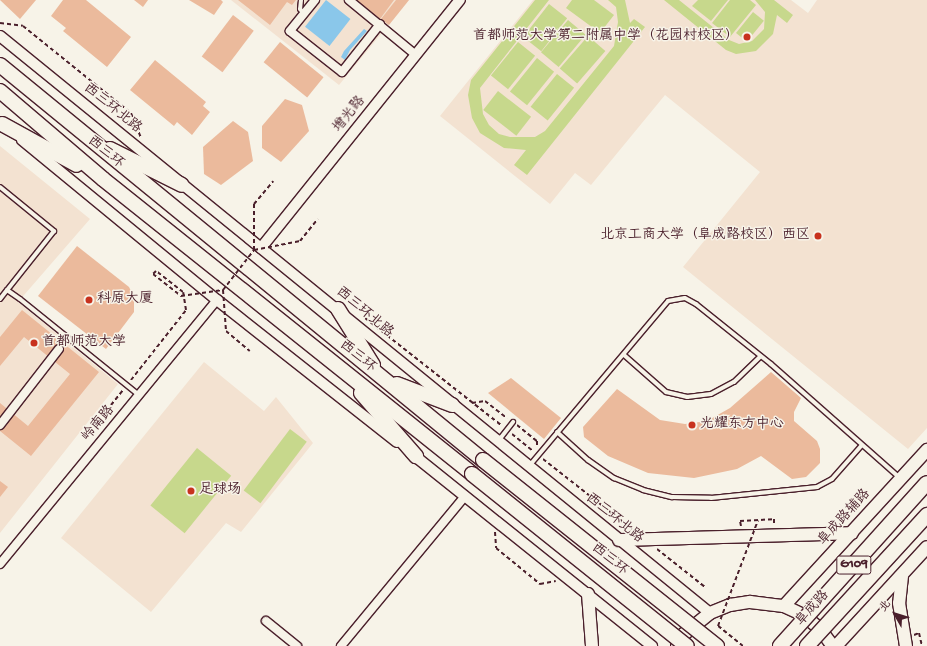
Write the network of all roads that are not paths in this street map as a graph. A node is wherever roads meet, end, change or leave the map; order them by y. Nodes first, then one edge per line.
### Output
1 (301, 0) edge
2 (314, 0) edge
3 (349, 0) edge
4 (460, 0) edge
5 (304, 14) junction
6 (380, 24) junction
7 (0, 36) edge
8 (416, 55) junction
9 (0, 65) edge
10 (0, 91) edge
11 (1, 123) edge
12 (86, 137) junction
13 (103, 179) junction
14 (182, 185) junction
15 (1, 189) edge
16 (258, 249) junction
17 (7, 290) junction
18 (0, 299) edge
19 (217, 300) junction
20 (338, 308) junction
21 (59, 349) dead end
22 (624, 355) junction
23 (761, 356) junction
24 (337, 365) junction
25 (383, 377) junction
26 (139, 396) junction
27 (452, 405) junction
28 (513, 422) dead end
29 (0, 425) edge
30 (556, 432) junction
31 (497, 442) junction
32 (862, 445) junction
33 (927, 450) edge
34 (416, 456) junction
35 (528, 467) junction
36 (901, 479) junction
37 (927, 484) edge
38 (465, 496) junction
39 (927, 515) edge
40 (852, 533) junction
41 (618, 540) junction
42 (927, 547) edge
43 (0, 564) edge
44 (902, 576) junction
45 (588, 594) junction
46 (784, 606) junction
47 (710, 613) junction
48 (266, 621) dead end
49 (297, 646) edge
50 (341, 646) edge
51 (592, 646) edge
52 (652, 646) edge
53 (677, 646) edge
54 (687, 646) edge
55 (717, 646) edge
56 (780, 646) edge
57 (807, 646) edge
58 (833, 646) edge
59 (836, 646) edge
60 (906, 646) edge

1 - 5 lane
2 - 5 street
3 - 6 street
4 - 8 street, 增光路
5 - 6 street
6 - 8 street
7 - 14 street, 西三环北路
8 - 16 street, 增光路
9 - 12 highway, 西三环
10 - 13 highway, 西三环
11 - 13 highway
11 - 19 street
12 - 14 highway
12 - 25 highway, 西三环
13 - 24 highway, 西三环
14 - 16 street, 西三环北路
15 - 17 lane
16 - 20 street, 西三环北路
17 - 18 lane
17 - 26 lane
19 - 26 street, 岭南路
19 - 34 street
20 - 25 highway
20 - 27 street, 西三环北路
21 - 29 street
22 - 23 lane
22 - 23 lane
22 - 30 lane
23 - 32 lane
24 - 34 highway
24 - 54 highway, 西三环, bridge
25 - 27 highway
25 - 55 highway, 西三环, bridge
26 - 43 street, 岭南路
27 - 31 street, 西三环北路
28 - 31 lane
30 - 32 lane
30 - 35 lane
31 - 35 street, 西三环北路
32 - 36 lane
33 - 36 main road, 阜成路辅路
34 - 38 street
35 - 41 street, 西三环北路
36 - 40 main road, 阜成路辅路
37 - 56 highway, 阜成路 / G109, bridge
38 - 45 street
38 - 50 street
39 - 57 highway, 阜成路 / G109, bridge
40 - 41 main road
40 - 46 main road, 阜成路辅路
41 - 47 street, 西三环北路
42 - 44 main road
44 - 59 main road
44 - 60 main road
45 - 51 main road
45 - 52 street
46 - 47 main road
46 - 58 main road
47 - 53 main road
48 - 49 street

